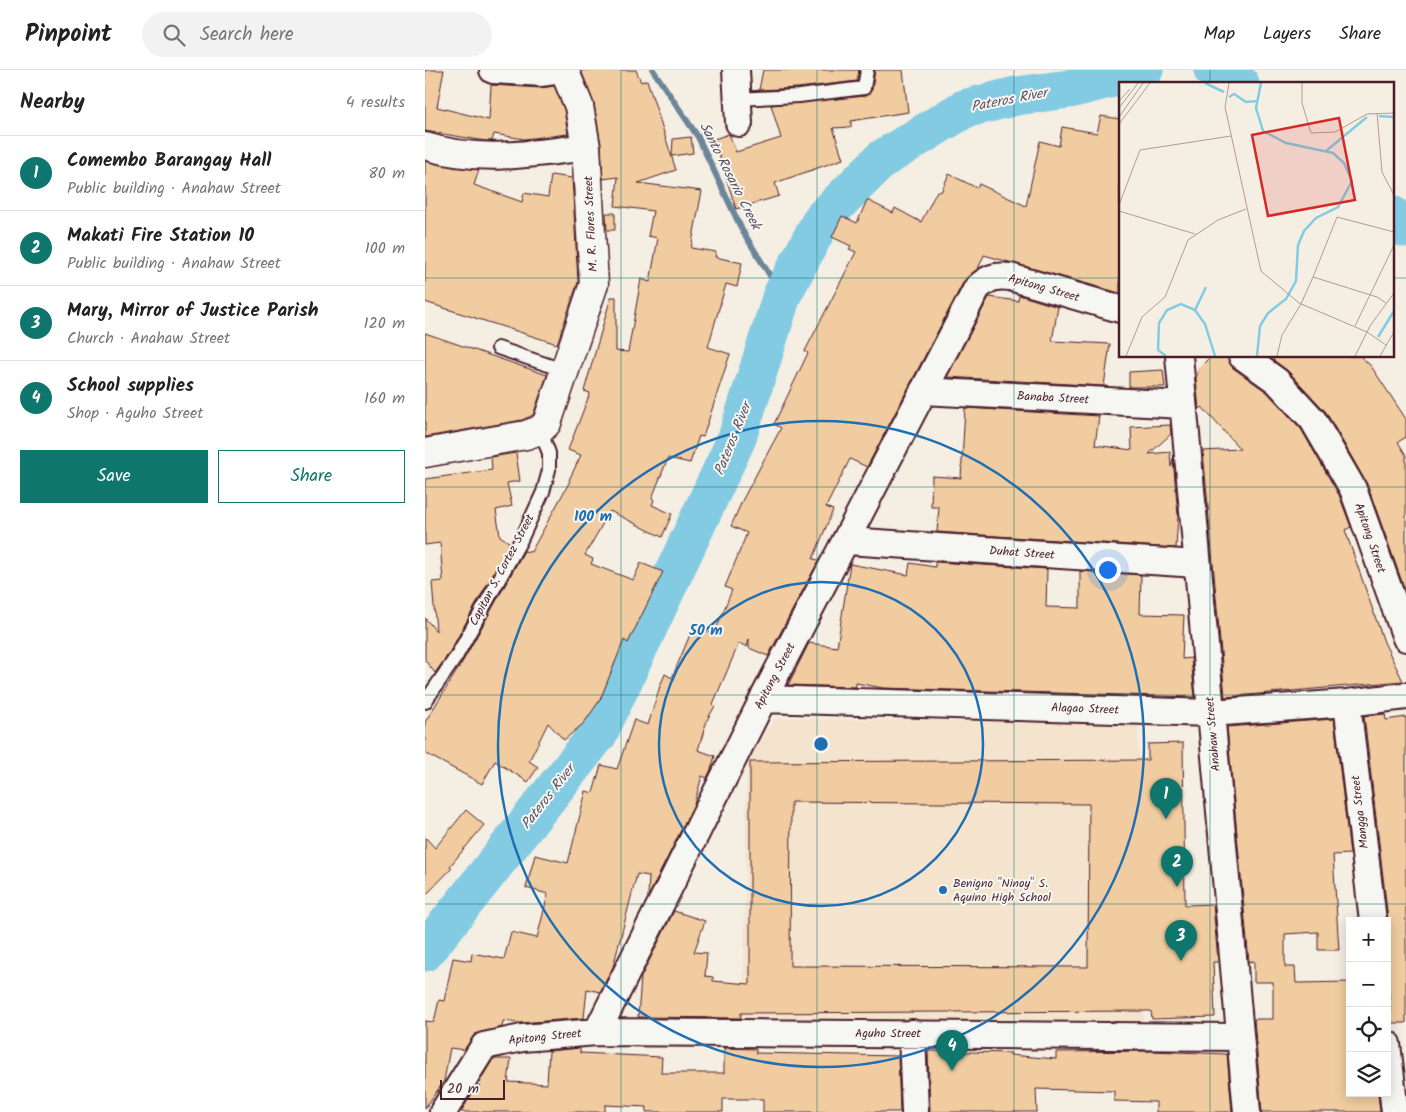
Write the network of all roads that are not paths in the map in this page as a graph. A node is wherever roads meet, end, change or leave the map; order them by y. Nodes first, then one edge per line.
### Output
1 (493, 70) edge
2 (563, 70) edge
3 (736, 70) edge
4 (867, 70) edge
5 (737, 111) joint
6 (425, 146) edge
7 (586, 147) junction
8 (1119, 310) edge
9 (498, 348) dead end
10 (1179, 358) edge
11 (1245, 358) edge
12 (566, 371) junction
13 (923, 391) junction
14 (1183, 405) junction
15 (540, 430) junction
16 (425, 453) edge
17 (847, 541) junction
18 (1197, 564) junction
19 (1406, 638) edge
20 (1406, 696) edge
21 (763, 699) junction
22 (425, 702) edge
23 (1347, 703) junction
24 (1211, 713) junction
25 (1373, 917) edge
26 (916, 1029) junction
27 (597, 1032) junction
28 (1240, 1037) junction
29 (1388, 1052) edge
30 (443, 1112) edge
31 (915, 1112) edge
32 (1247, 1112) edge
33 (1395, 1112) edge

1 - 2 street
2 - 7 street, M. R. Flores Street
3 - 5 street
4 - 5 lane
6 - 7 street
7 - 12 street, M. R. Flores Street
8 - 13 street, Apitong Street
9 - 12 lane
10 - 14 street, Anahaw Street
11 - 19 street, Apitong Street
12 - 15 street, M. R. Flores Street
13 - 14 street, Banaba Street
13 - 17 street, Apitong Street
14 - 18 street, Anahaw Street
15 - 16 street
15 - 22 lane, Capitan S. Cortez Street
17 - 18 street, Duhat Street
17 - 21 street, Apitong Street
18 - 24 street, Anahaw Street
20 - 23 street, Alagao Street
21 - 24 street, Alagao Street
21 - 27 street, Apitong Street
23 - 24 street, Alagao Street
23 - 25 street, Mangga Street
24 - 28 street, Anahaw Street
26 - 27 street, Aguho Street
26 - 28 street, Aguho Street
26 - 31 street
27 - 30 street, Apitong Street
28 - 32 street, Anahaw Street
29 - 33 street

